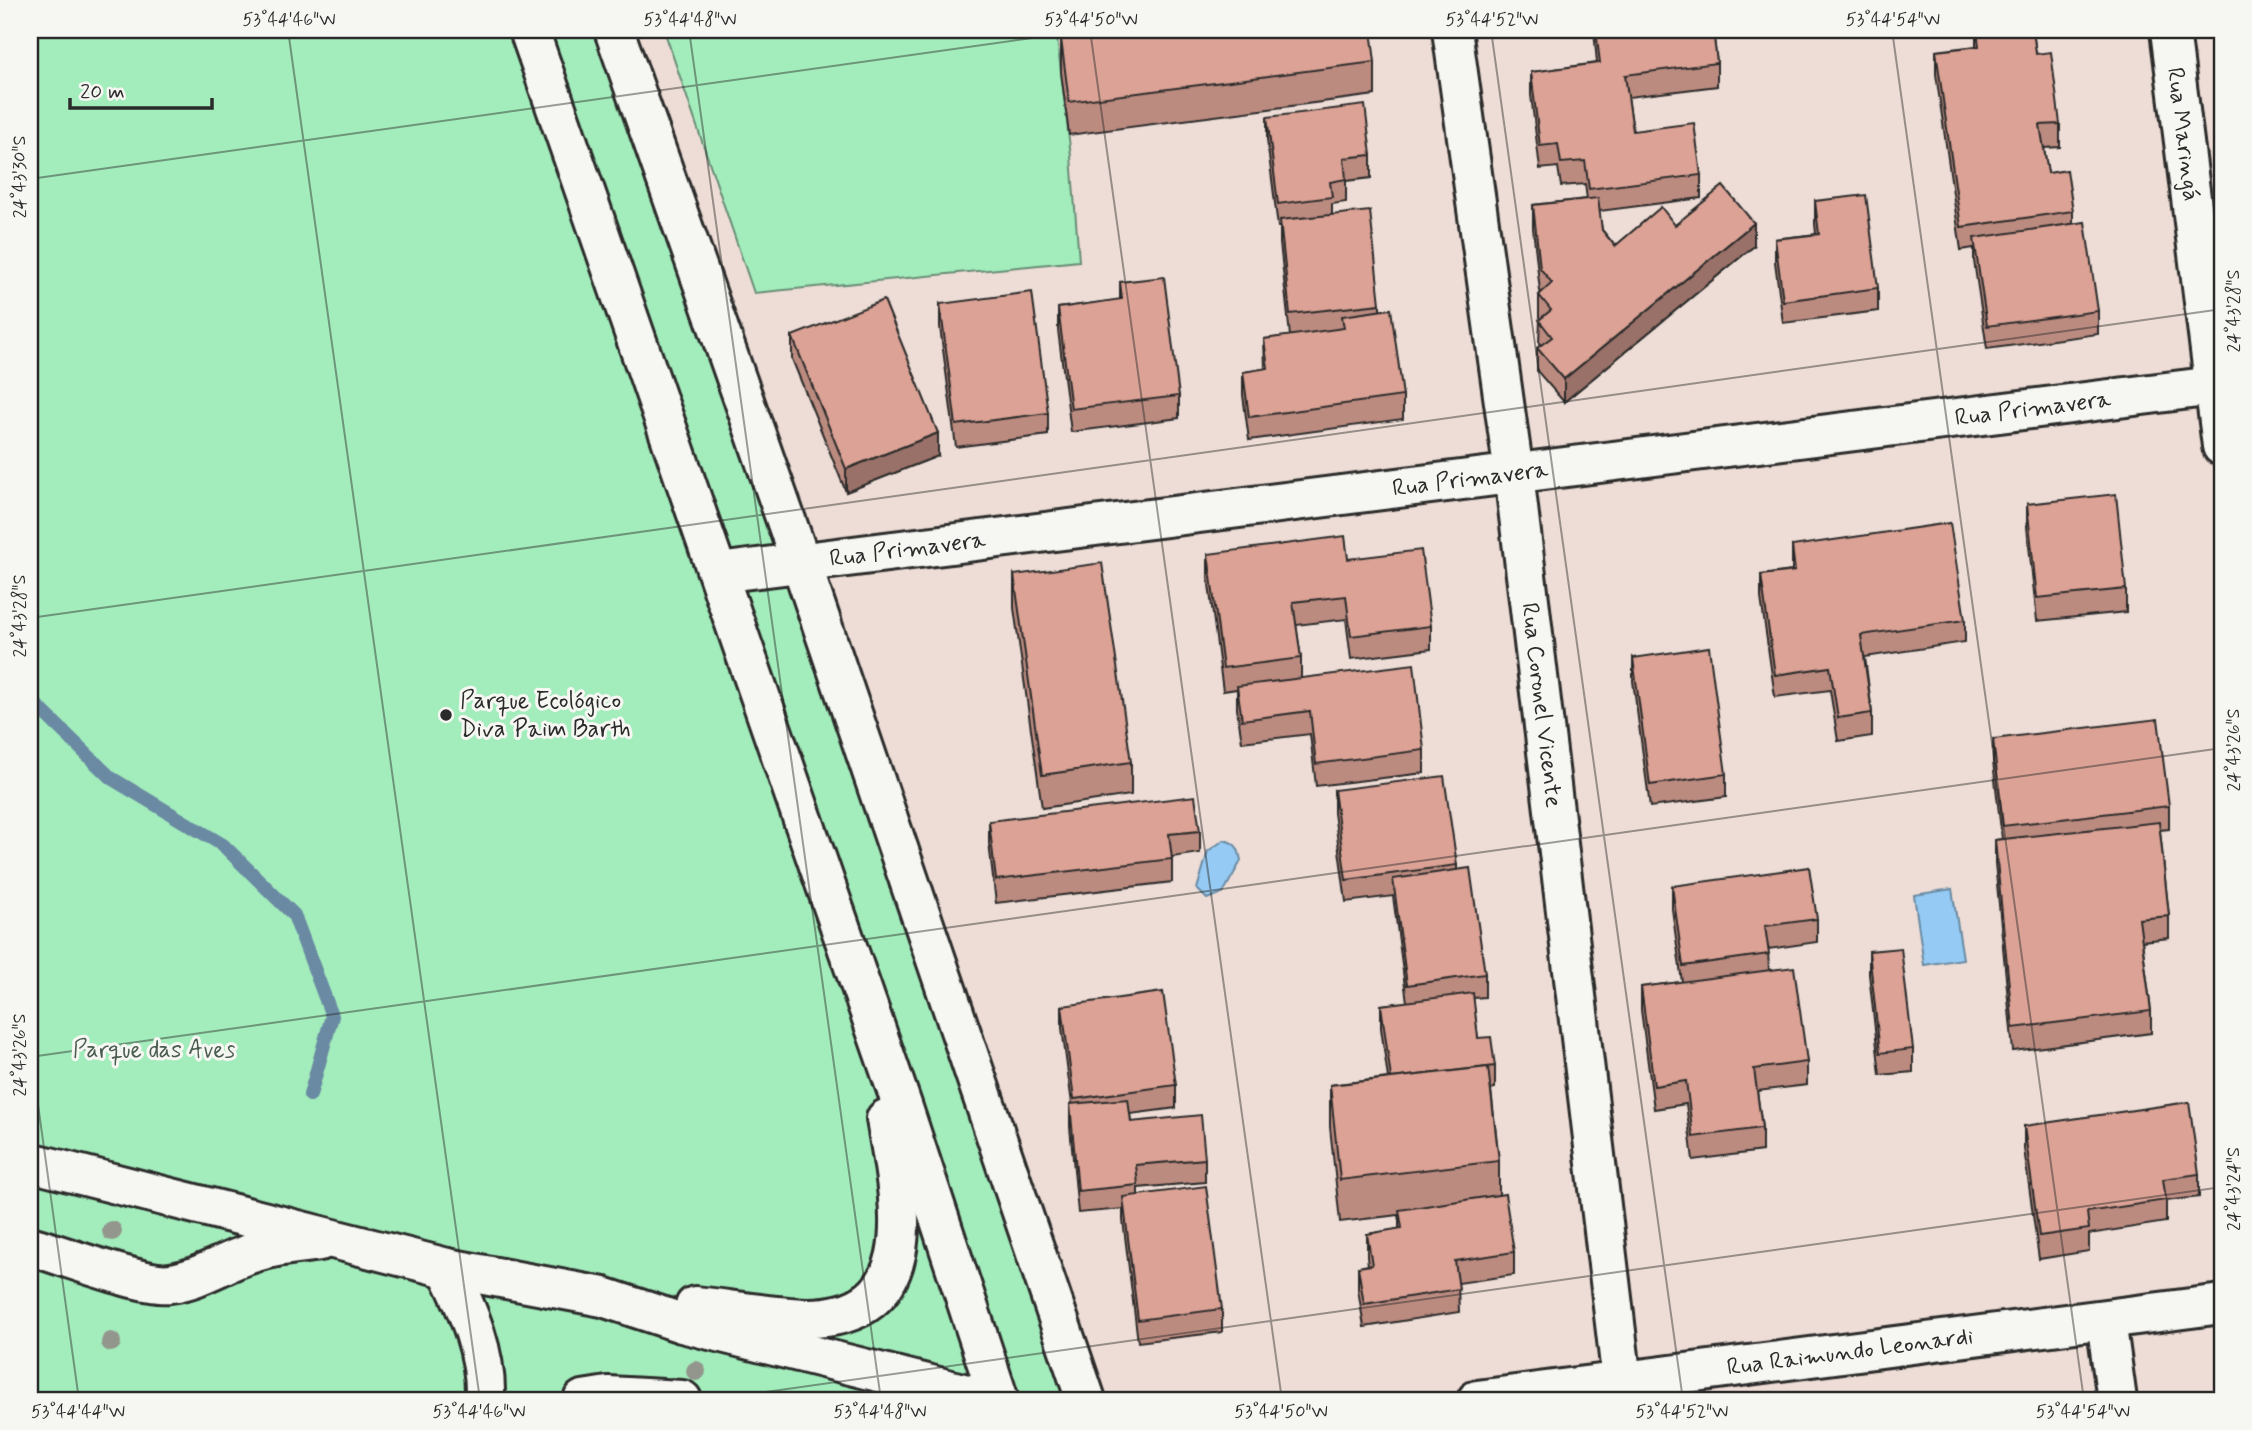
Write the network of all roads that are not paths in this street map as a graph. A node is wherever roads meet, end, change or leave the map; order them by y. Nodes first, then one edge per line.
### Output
1 (529, 30) edge
2 (614, 30) edge
3 (1452, 30) edge
4 (2169, 30) edge
5 (2219, 385) edge
6 (2222, 446) edge
7 (1514, 474) junction
8 (802, 563) junction
9 (719, 573) junction
10 (868, 1014) junction
11 (30, 1163) edge
12 (333, 1240) junction
13 (30, 1245) edge
14 (447, 1268) junction
15 (603, 1297) junction
16 (2222, 1304) edge
17 (2106, 1320) junction
18 (1622, 1382) junction
19 (485, 1400) edge
20 (583, 1400) edge
21 (682, 1400) edge
22 (991, 1400) edge
23 (999, 1400) edge
24 (1086, 1400) edge
25 (1477, 1400) edge
26 (2117, 1400) edge

1 - 9 street
2 - 8 street
3 - 7 street, Rua Coronel Vicente
4 - 5 street, Rua Maringá
5 - 6 street, Rua Maringá
5 - 7 street, Rua Primavera
7 - 8 street, Rua Primavera
7 - 18 street, Rua Coronel Vicente
8 - 9 street, Rua Primavera
8 - 24 street
9 - 10 street
10 - 15 street
10 - 23 street
11 - 12 street
12 - 13 street
12 - 14 street
14 - 15 street
14 - 19 street
15 - 22 street
16 - 17 street, Rua Raimundo Leonardi
17 - 18 street, Rua Raimundo Leonardi
17 - 26 street
18 - 25 street, Rua Raimundo Leonardi
20 - 21 street

